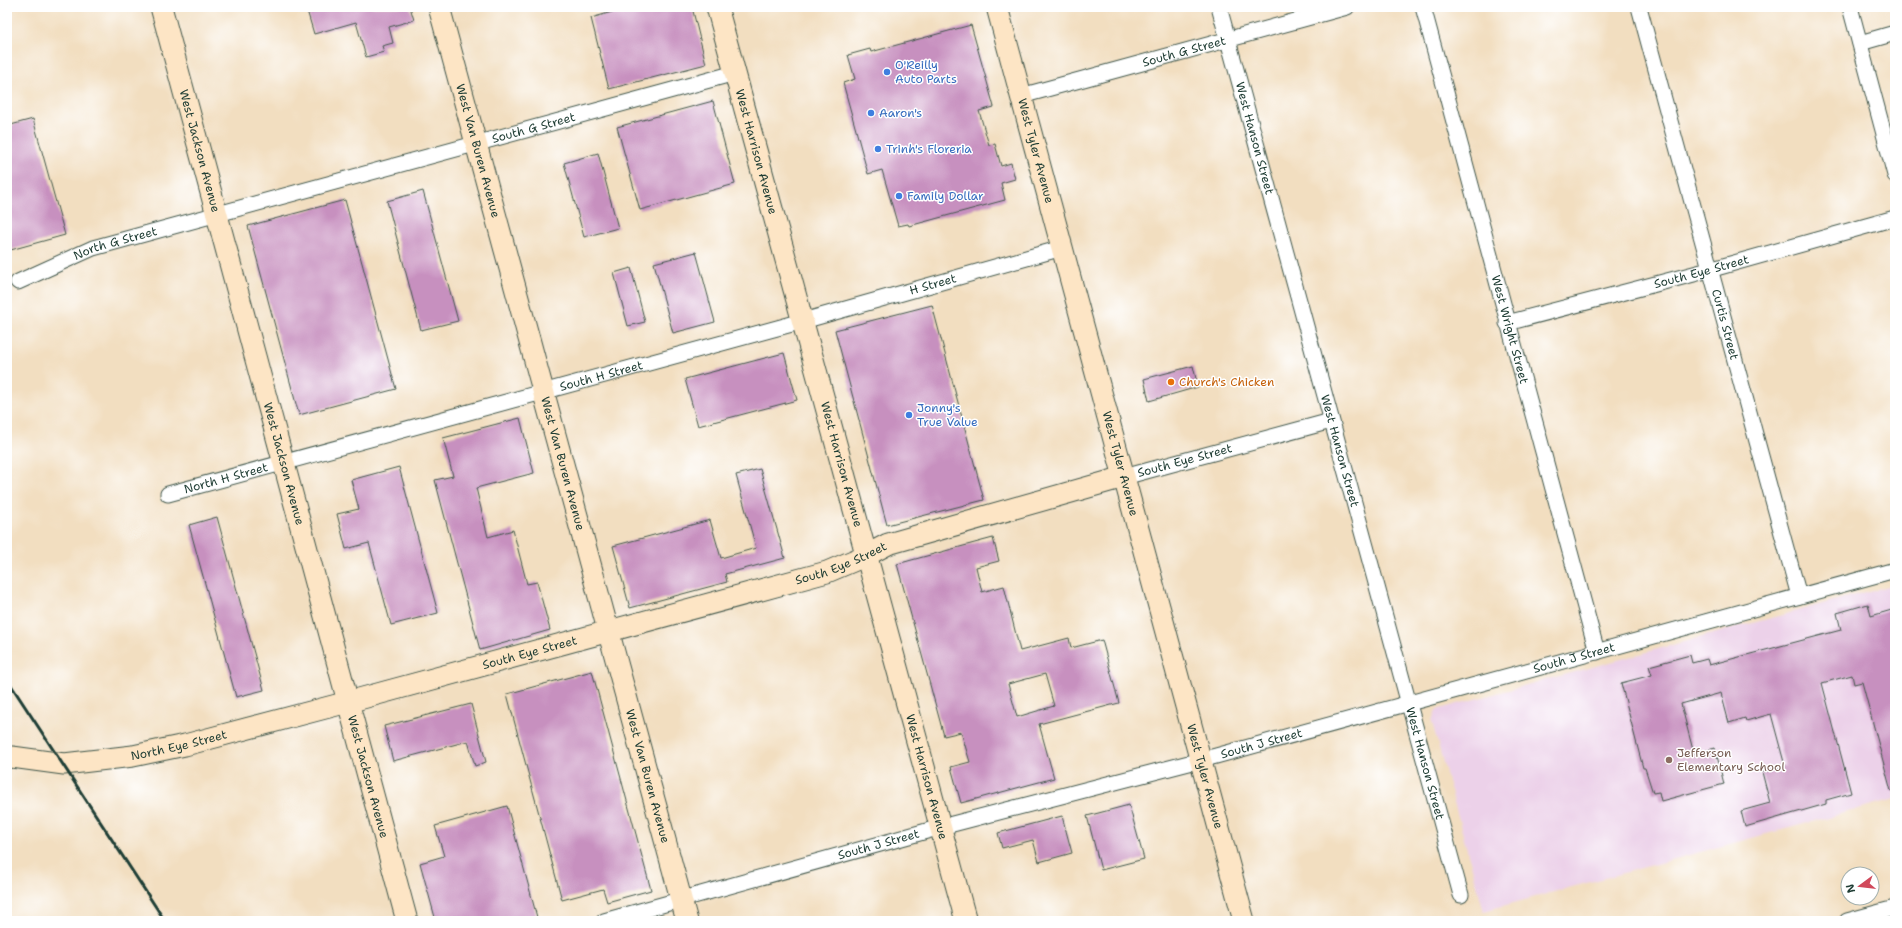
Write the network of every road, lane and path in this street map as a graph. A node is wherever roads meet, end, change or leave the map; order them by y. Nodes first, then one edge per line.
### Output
1 (161, 7) edge
2 (439, 7) edge
3 (717, 7) edge
4 (997, 7) edge
5 (1219, 7) edge
6 (1348, 7) edge
7 (1423, 7) edge
8 (1639, 7) edge
9 (1850, 7) edge
10 (1895, 34) edge
11 (1228, 38) junction
12 (1860, 43) junction
13 (735, 73) junction
14 (1021, 96) junction
15 (476, 144) junction
16 (1895, 175) edge
17 (216, 214) junction
18 (1895, 218) edge
19 (1062, 248) junction
20 (1709, 270) junction
21 (18, 282) dead end
22 (803, 321) junction
23 (1507, 323) junction
24 (544, 391) junction
25 (1331, 421) junction
26 (283, 462) junction
27 (1124, 477) junction
28 (168, 494) dead end
29 (867, 555) junction
30 (1895, 570) edge
31 (1799, 596) junction
32 (608, 630) junction
33 (1597, 652) junction
34 (348, 702) junction
35 (1409, 703) junction
36 (7, 758) edge
37 (1201, 759) junction
38 (941, 827) junction
39 (1461, 895) dead end
40 (681, 900) junction
41 (1895, 908) edge
42 (407, 921) edge
43 (604, 921) edge
44 (687, 921) edge
45 (966, 921) edge
46 (1244, 921) edge
47 (1847, 921) edge

1 - 17 street, West Jackson Avenue
2 - 15 street, West Van Buren Avenue
3 - 13 street, West Harrison Avenue
4 - 14 street, West Tyler Avenue
5 - 11 street, West Hanson Street
6 - 11 street, South G Street
7 - 23 street, West Wright Street
8 - 20 street, Curtis Street
9 - 12 street
10 - 12 street
11 - 14 street, South G Street
11 - 25 street, West Hanson Street
12 - 16 street
13 - 15 street, South G Street
13 - 22 street, West Harrison Avenue
14 - 19 street, West Tyler Avenue
15 - 17 street, South G Street
15 - 24 street, West Van Buren Avenue
17 - 21 street, North G Street
17 - 26 street, West Jackson Avenue
18 - 20 street, South Eye Street
19 - 22 street, H Street
19 - 27 street, West Tyler Avenue
20 - 23 street, South Eye Street
20 - 31 street, Curtis Street
22 - 24 street, South H Street
22 - 29 street, West Harrison Avenue
23 - 33 street, West Wright Street
24 - 26 street, South H Street
24 - 32 street, West Van Buren Avenue
25 - 27 street, South Eye Street
25 - 35 street, West Hanson Street
26 - 28 street, North H Street
26 - 34 street, West Jackson Avenue
27 - 29 street, South Eye Street
27 - 37 street, West Tyler Avenue
29 - 32 street, South Eye Street
29 - 38 street, West Harrison Avenue
30 - 31 street, South J Street
31 - 33 street, South J Street
32 - 34 street, South Eye Street
32 - 40 street, West Van Buren Avenue
33 - 35 street, South J Street
34 - 36 street, North Eye Street
34 - 42 street, West Jackson Avenue
35 - 37 street, South J Street
35 - 39 street, West Hanson Street
37 - 38 street, South J Street
37 - 46 street, West Tyler Avenue
38 - 40 street, South J Street
38 - 45 street, West Harrison Avenue
40 - 43 street, South J Street
40 - 44 street, West Van Buren Avenue
41 - 47 street

